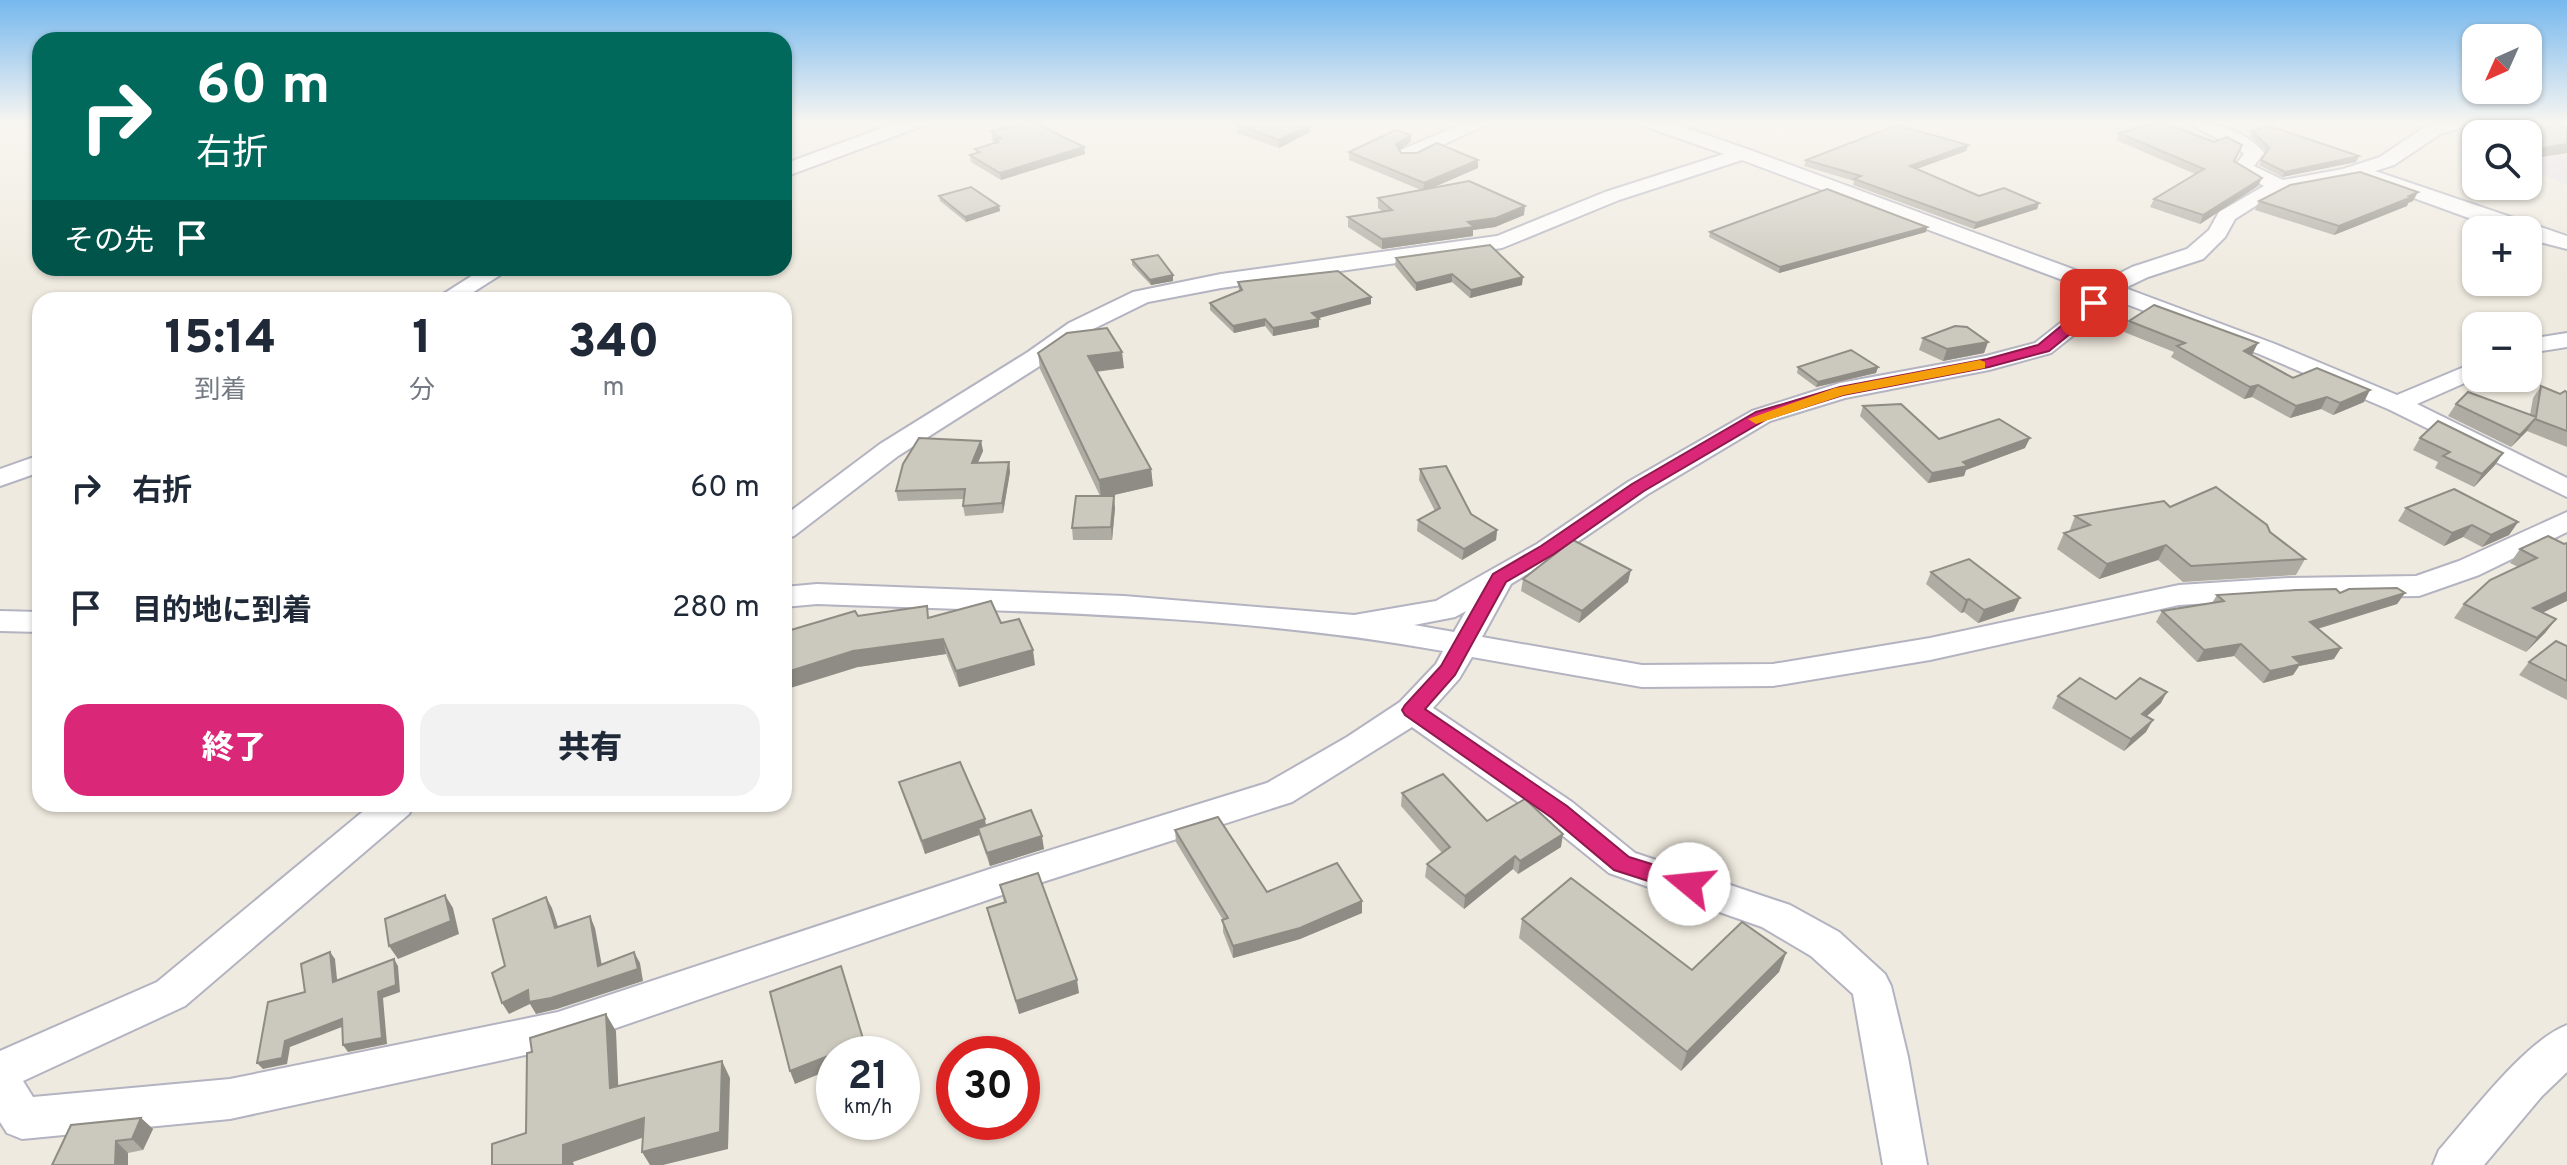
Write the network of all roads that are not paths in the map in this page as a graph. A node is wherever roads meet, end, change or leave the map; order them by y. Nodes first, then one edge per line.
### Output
1 (1673, 176) edge
2 (1803, 176) edge
3 (2260, 176) edge
4 (2329, 176) edge
5 (2372, 176) edge
6 (2280, 186) junction
7 (2483, 216) edge
8 (2542, 236) edge
9 (2567, 243) edge
10 (486, 276) edge
11 (2106, 289) junction
12 (459, 292) edge
13 (2567, 340) edge
14 (2542, 344) edge
15 (2462, 375) edge
16 (2397, 404) junction
17 (32, 466) edge
18 (0, 478) edge
19 (2567, 489) edge
20 (2567, 521) edge
21 (792, 524) edge
22 (1499, 578) junction
23 (792, 596) edge
24 (0, 621) edge
25 (32, 622) edge
26 (1354, 625) junction
27 (1465, 645) junction
28 (1412, 710) junction
29 (387, 812) edge
30 (2567, 1044) edge
31 (0, 1071) edge
32 (0, 1081) edge
33 (1905, 1165) edge
34 (2455, 1165) edge

1 - 21 street
2 - 11 street
3 - 6 street
4 - 6 street
5 - 7 street
6 - 11 street
8 - 9 street
10 - 12 street
11 - 16 street
11 - 22 street
13 - 14 street
15 - 16 street
16 - 19 street
17 - 18 street
20 - 27 street
22 - 26 street
22 - 27 street
23 - 26 street
24 - 25 street
26 - 27 street
27 - 28 street
28 - 32 street
28 - 33 street
29 - 31 street
30 - 34 street

